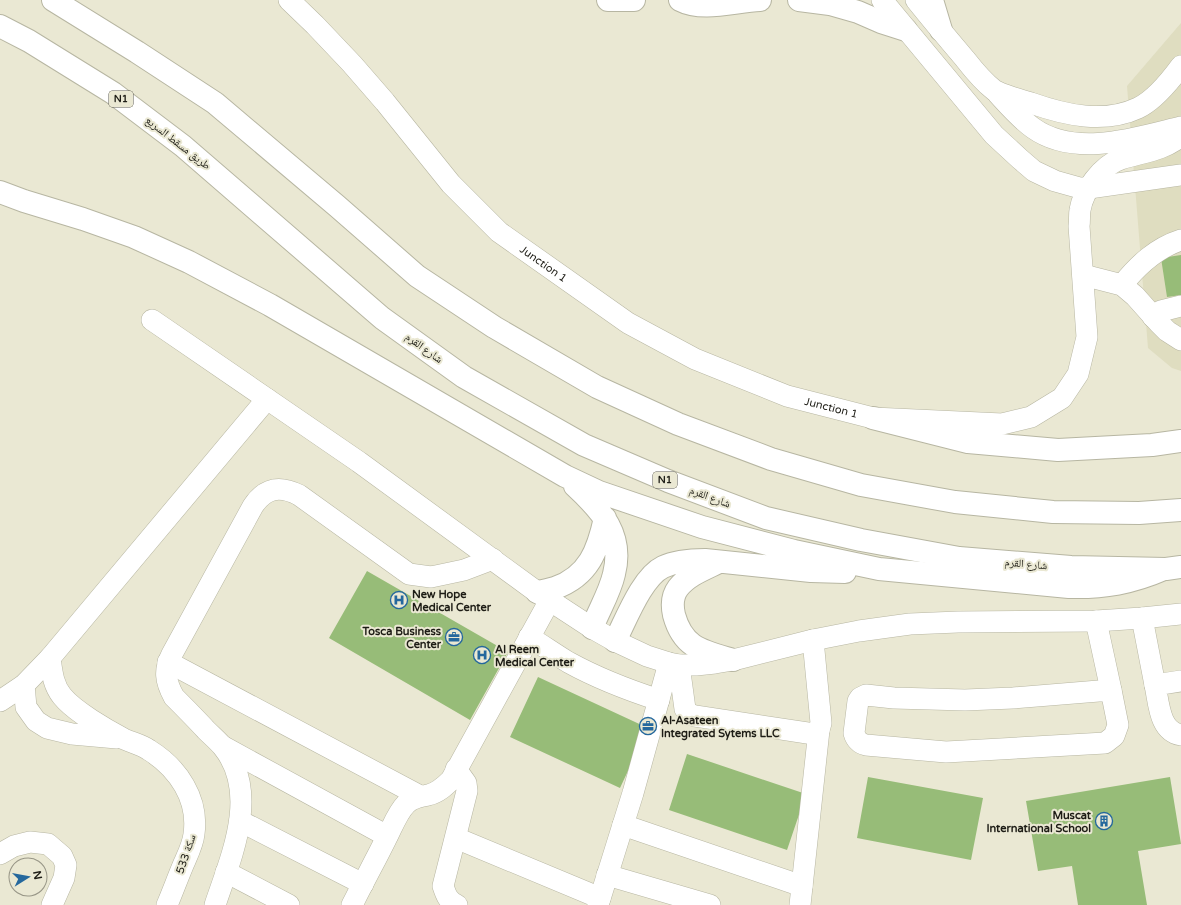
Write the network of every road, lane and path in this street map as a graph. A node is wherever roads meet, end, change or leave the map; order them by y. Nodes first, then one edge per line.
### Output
1 (53, 0) edge
2 (290, 0) edge
3 (608, 0) edge
4 (634, 0) edge
5 (680, 0) edge
6 (760, 0) edge
7 (799, 0) edge
8 (882, 0) edge
9 (916, 0) edge
10 (932, 0) edge
11 (0, 26) edge
12 (906, 30) junction
13 (941, 30) junction
14 (1181, 66) edge
15 (995, 91) junction
16 (1181, 127) edge
17 (1181, 136) edge
18 (1103, 143) junction
19 (1111, 163) junction
20 (1181, 175) edge
21 (231, 186) joint
22 (1089, 188) junction
23 (0, 192) edge
24 (0, 200) edge
25 (24, 201) junction
26 (1181, 240) edge
27 (1083, 275) junction
28 (1122, 285) junction
29 (1181, 306) edge
30 (1153, 317) junction
31 (152, 320) dead end
32 (1181, 340) edge
33 (267, 399) junction
34 (873, 418) junction
35 (1181, 441) edge
36 (565, 476) junction
37 (1181, 510) edge
38 (605, 518) junction
39 (493, 559) junction
40 (720, 561) junction
41 (1173, 568) edge
42 (879, 569) junction
43 (543, 596) junction
44 (1181, 614) edge
45 (1142, 618) junction
46 (1096, 621) junction
47 (592, 628) junction
48 (529, 637) junction
49 (813, 640) junction
50 (615, 641) junction
51 (50, 658) junction
52 (733, 660) junction
53 (168, 662) junction
54 (674, 664) junction
55 (1181, 681) edge
56 (24, 685) junction
57 (1155, 685) junction
58 (1111, 690) junction
59 (659, 700) junction
60 (0, 701) edge
61 (819, 730) junction
62 (1181, 735) edge
63 (124, 738) junction
64 (224, 747) junction
65 (456, 769) junction
66 (420, 796) junction
67 (240, 821) junction
68 (623, 825) junction
69 (387, 836) junction
70 (456, 838) junction
71 (0, 854) edge
72 (226, 872) junction
73 (607, 875) junction
74 (363, 884) junction
75 (801, 896) edge
76 (599, 901) edge
77 (52, 905) edge
78 (167, 905) edge
79 (215, 905) edge
80 (289, 905) edge
81 (352, 905) edge
82 (457, 905) edge
83 (710, 905) edge

1 - 37 main road
2 - 34 street, Junction 1
3 - 4 main road
5 - 6 main road
7 - 12 main road
8 - 12 street
9 - 13 street
10 - 13 main road
11 - 21 main road, طريق مسقط السريع / N1
12 - 22 street
13 - 15 street
14 - 15 street
15 - 18 street
16 - 18 street
17 - 19 street
18 - 19 street
19 - 22 street, Junction 1
20 - 22 street
21 - 41 main road, شارع القرم / N1
22 - 27 street, Junction 1
23 - 25 main road
24 - 25 main road
25 - 36 main road
26 - 28 street
27 - 28 street
27 - 34 street, Junction 1
28 - 30 street
29 - 30 street
30 - 32 street
31 - 33 street
33 - 39 street
33 - 51 street
34 - 35 main road
36 - 38 main road
36 - 42 main road
38 - 43 main road
38 - 47 main road
39 - 43 street
39 - 53 street
40 - 42 main road
40 - 50 main road
40 - 52 main road
41 - 42 main road
43 - 47 street
43 - 48 street
44 - 45 street
45 - 46 street
45 - 57 street
46 - 49 street
46 - 58 street
47 - 50 street
48 - 59 street
48 - 65 street
49 - 52 street
49 - 61 street
50 - 54 street
51 - 56 street
51 - 63 street, سكة 533
52 - 54 street
53 - 64 street
53 - 66 street
54 - 59 street
54 - 61 street
55 - 57 street
56 - 60 street
56 - 63 street, سكة 533
57 - 62 street
58 - 58 street
59 - 68 street
61 - 75 street
63 - 78 street, سكة 533
64 - 67 street
64 - 69 street
65 - 66 street
65 - 70 street
66 - 69 street
67 - 72 street
67 - 74 street
68 - 73 street
68 - 75 street
69 - 74 street
70 - 76 street
70 - 82 street
71 - 77 street
72 - 79 street
72 - 80 street
73 - 76 street
73 - 83 street
74 - 81 street

